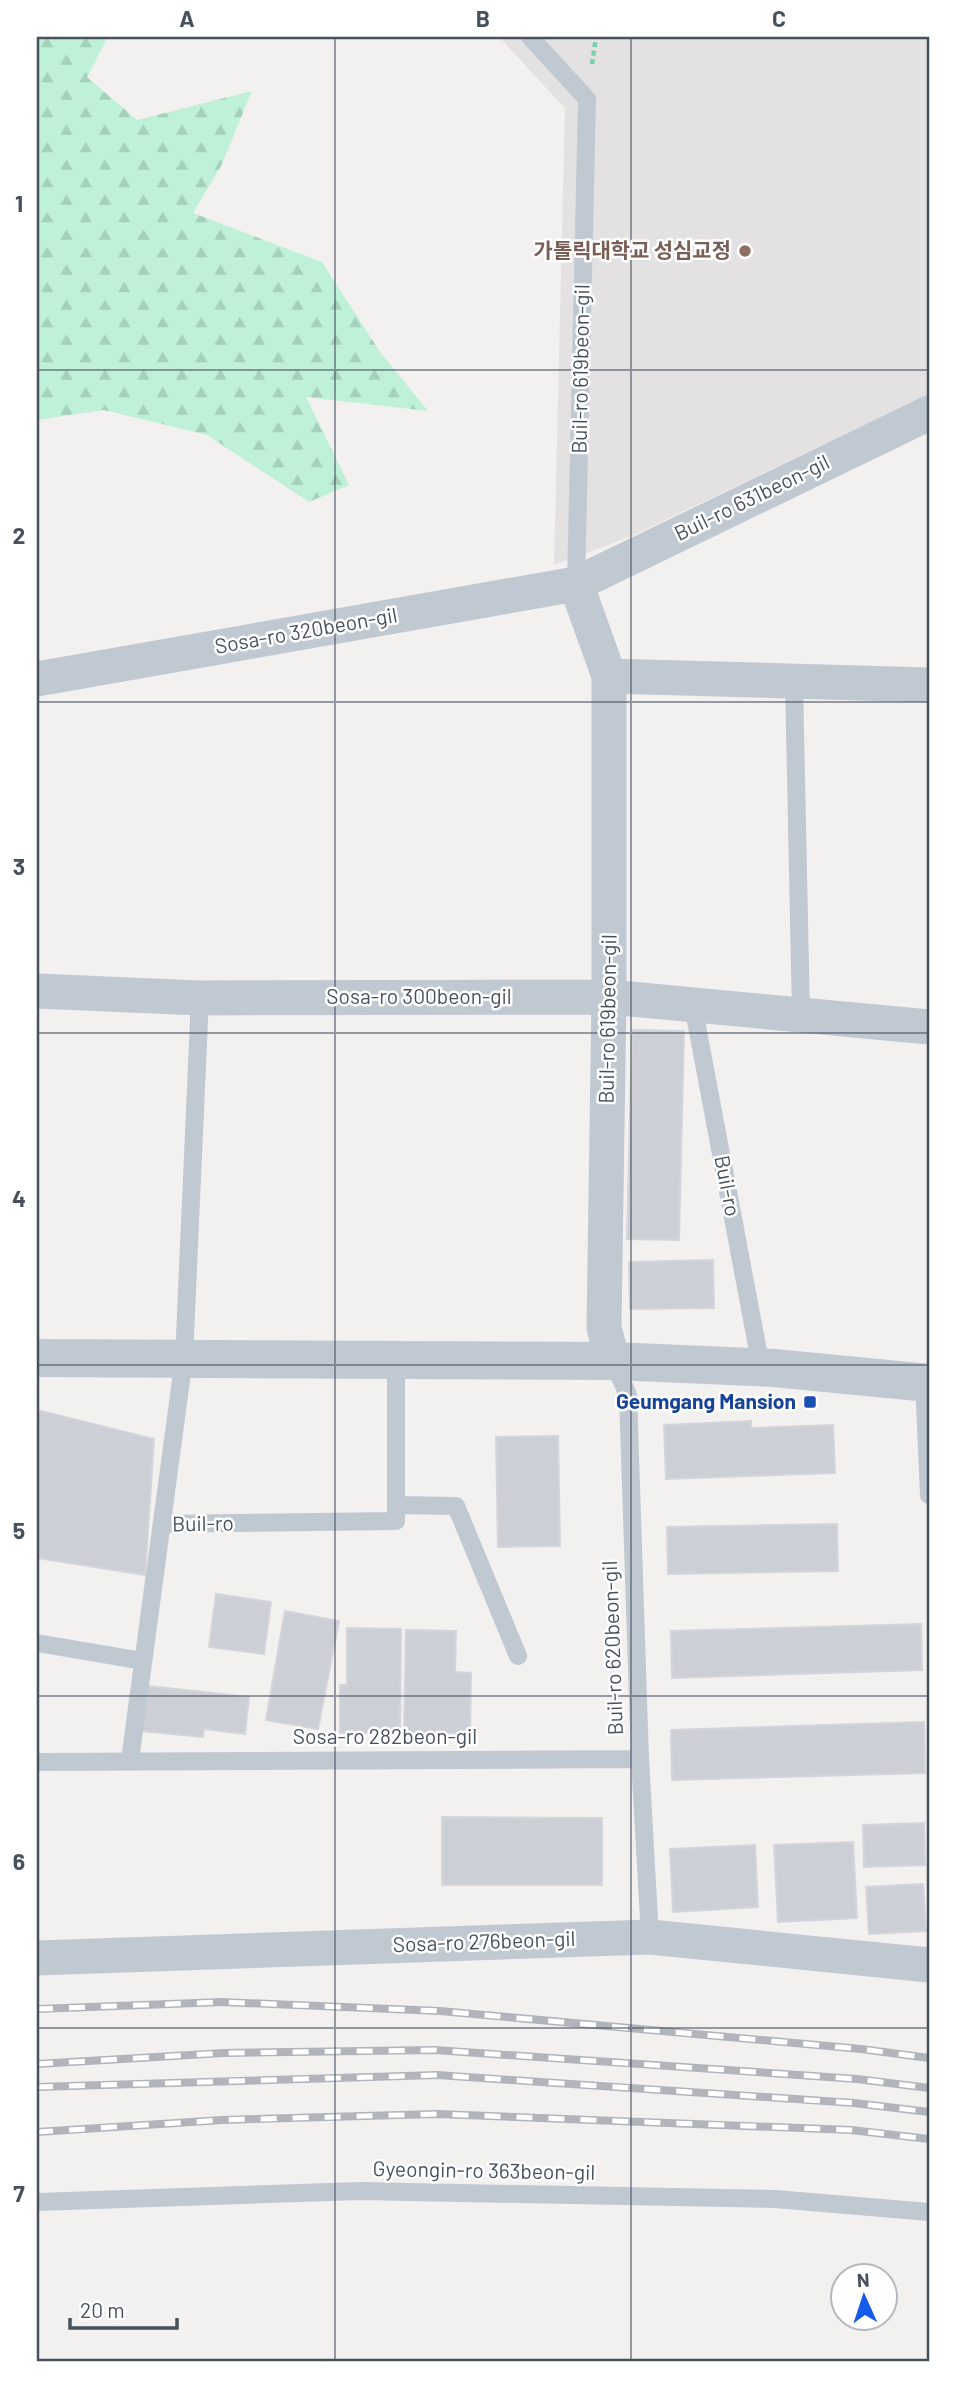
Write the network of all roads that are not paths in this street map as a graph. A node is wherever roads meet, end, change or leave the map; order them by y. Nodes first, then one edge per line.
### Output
1 (530, 37) edge
2 (929, 413) edge
3 (576, 584) junction
4 (609, 676) junction
5 (37, 679) edge
6 (794, 681) junction
7 (929, 685) edge
8 (37, 991) edge
9 (608, 997) junction
10 (200, 998) junction
11 (693, 1005) junction
12 (801, 1016) junction
13 (929, 1027) edge
14 (37, 1358) edge
15 (184, 1358) junction
16 (396, 1359) junction
17 (613, 1361) junction
18 (761, 1367) junction
19 (926, 1383) edge
20 (929, 1495) edge
21 (396, 1505) junction
22 (162, 1524) junction
23 (37, 1643) edge
24 (518, 1656) dead end
25 (143, 1661) junction
26 (639, 1759) junction
27 (130, 1760) junction
28 (37, 1762) edge
29 (650, 1937) junction
30 (37, 1958) edge
31 (929, 1965) edge
32 (37, 2202) edge
33 (929, 2212) edge

1 - 3 lane, Buil-ro 619beon-gil
2 - 3 street, Buil-ro 631beon-gil
3 - 4 street, Buil-ro 619beon-gil
3 - 5 street, Sosa-ro 320beon-gil
4 - 6 street
4 - 9 street, Buil-ro 619beon-gil
6 - 7 street
6 - 12 lane
8 - 10 street, Sosa-ro 300beon-gil
9 - 10 street, Sosa-ro 300beon-gil
9 - 11 street, Sosa-ro 300beon-gil
9 - 17 street, Buil-ro 619beon-gil
10 - 15 lane, Buil-ro
11 - 12 street, Sosa-ro 300beon-gil
11 - 18 lane, Buil-ro
12 - 13 street, Sosa-ro 300beon-gil
14 - 15 street
15 - 16 street
15 - 22 lane, Buil-ro
16 - 17 street
16 - 21 lane
17 - 18 street
17 - 26 lane, Buil-ro 620beon-gil
18 - 19 street
19 - 20 lane
21 - 22 lane, Buil-ro
21 - 24 lane
22 - 25 lane
23 - 25 lane
25 - 27 lane
26 - 27 lane, Sosa-ro 282beon-gil
26 - 29 lane, Buil-ro 620beon-gil
27 - 28 lane, Sosa-ro 282beon-gil
29 - 30 street, Sosa-ro 276beon-gil
29 - 31 street, Sosa-ro 276beon-gil
32 - 33 lane, Gyeongin-ro 363beon-gil

